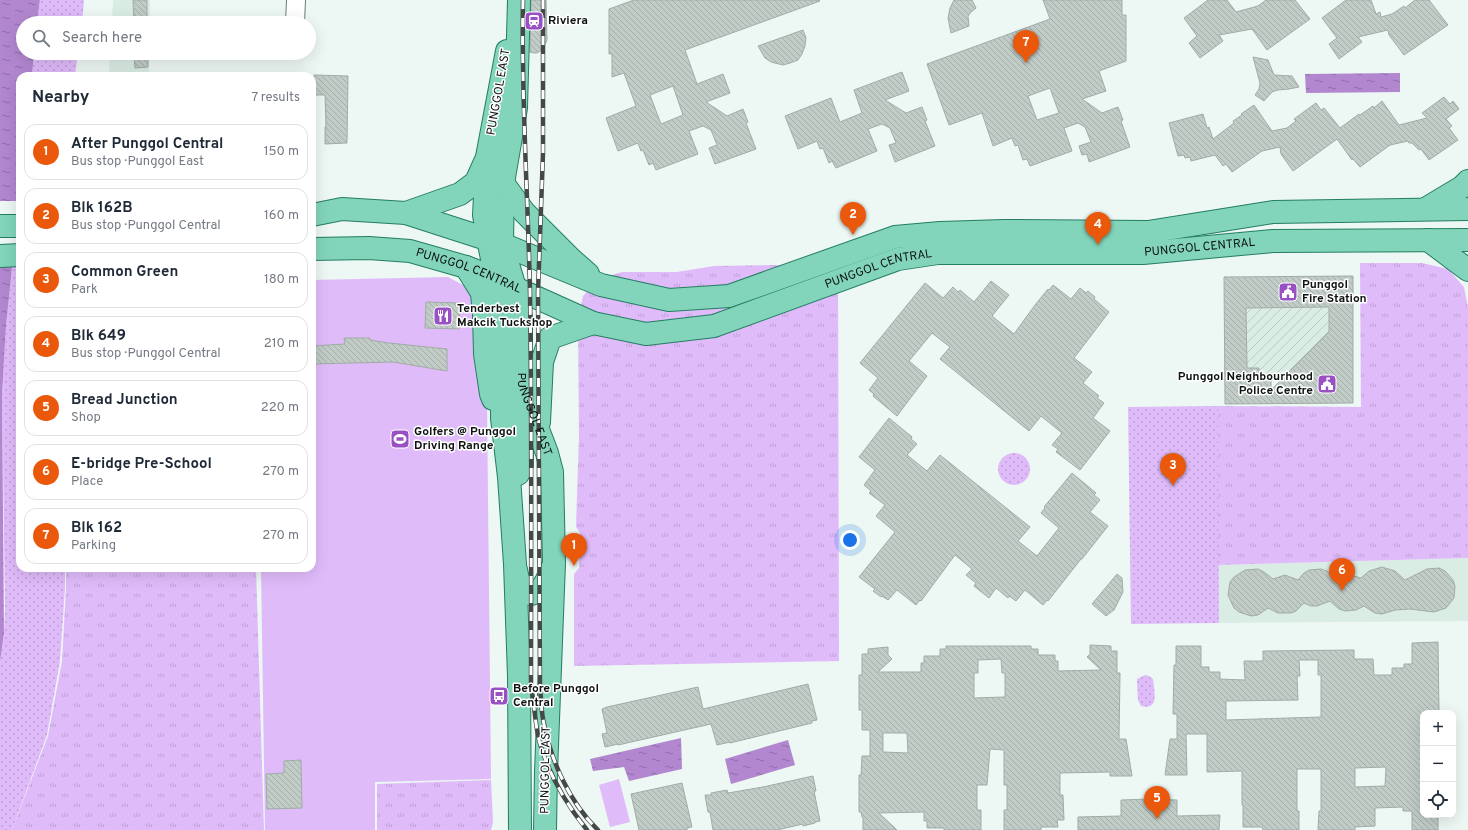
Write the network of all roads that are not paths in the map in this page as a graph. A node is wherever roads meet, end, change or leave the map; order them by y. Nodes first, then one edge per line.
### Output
1 (296, 0) edge
2 (509, 0) edge
3 (518, 0) edge
4 (296, 16) edge
5 (487, 157) junction
6 (1468, 181) edge
7 (503, 183) junction
8 (1426, 209) junction
9 (1468, 209) edge
10 (316, 213) edge
11 (406, 213) junction
12 (0, 226) edge
13 (16, 226) edge
14 (1428, 240) junction
15 (1468, 240) edge
16 (495, 242) junction
17 (316, 249) edge
18 (16, 255) edge
19 (0, 256) edge
20 (466, 266) junction
21 (1468, 270) edge
22 (506, 284) junction
23 (601, 285) junction
24 (593, 323) junction
25 (521, 385) junction
26 (502, 418) junction
27 (539, 434) junction
28 (509, 477) junction
29 (554, 563) junction
30 (515, 564) junction
31 (520, 830) edge
32 (545, 830) edge

1 - 4 street
2 - 5 main road, PUNGGOL EAST
3 - 7 main road, PUNGGOL EAST
5 - 11 main road
5 - 16 main road, PUNGGOL EAST
6 - 8 main road
7 - 16 main road, PUNGGOL EAST
7 - 23 main road
8 - 9 main road, PUNGGOL CENTRAL
8 - 23 main road, PUNGGOL CENTRAL
10 - 11 main road, PUNGGOL CENTRAL
11 - 16 main road, PUNGGOL CENTRAL
12 - 13 main road
14 - 15 main road, PUNGGOL CENTRAL
14 - 21 main road
14 - 24 main road, PUNGGOL CENTRAL
16 - 22 main road, PUNGGOL EAST
16 - 23 main road, PUNGGOL CENTRAL
17 - 20 main road, PUNGGOL CENTRAL
18 - 19 main road
20 - 22 main road, PUNGGOL CENTRAL
20 - 26 main road
22 - 24 main road, PUNGGOL CENTRAL
22 - 25 main road, PUNGGOL EAST
22 - 26 main road, PUNGGOL EAST
24 - 27 main road
25 - 27 main road, PUNGGOL EAST
25 - 28 main road
26 - 28 main road, PUNGGOL EAST
27 - 29 main road, PUNGGOL EAST
28 - 30 main road, PUNGGOL EAST
29 - 30 main road
29 - 32 main road, PUNGGOL EAST
30 - 31 main road, PUNGGOL EAST

